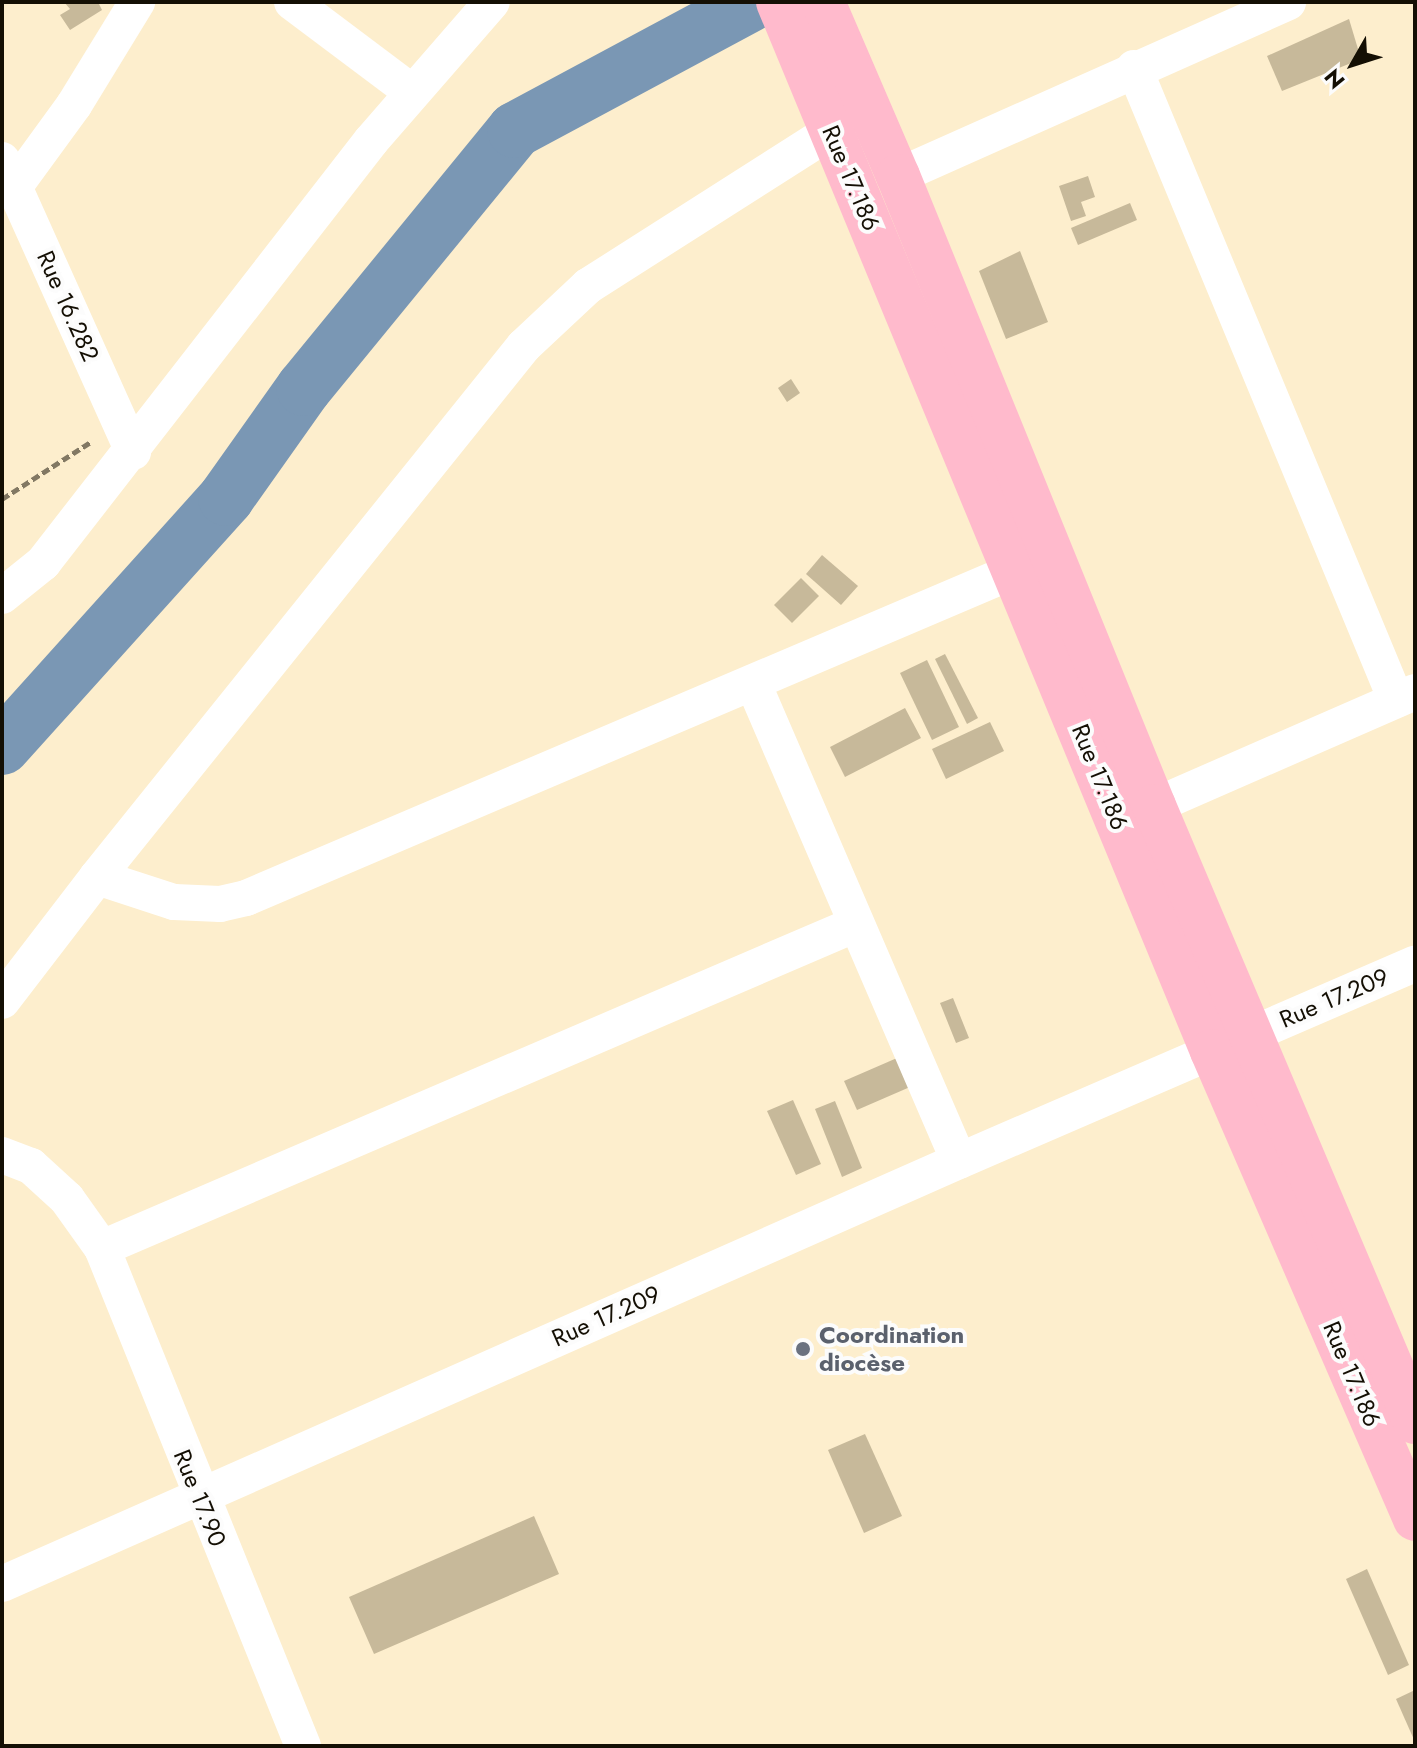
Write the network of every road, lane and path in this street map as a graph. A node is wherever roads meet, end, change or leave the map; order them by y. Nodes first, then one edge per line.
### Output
1 (137, 2) edge
2 (292, 2) edge
3 (492, 2) edge
4 (1288, 2) edge
5 (806, 13) edge
6 (1134, 68) junction
7 (412, 92) junction
8 (831, 131) junction
9 (8, 173) edge
10 (898, 176) junction
11 (126, 438) junction
12 (2, 499) edge
13 (1016, 570) junction
14 (2, 596) edge
15 (753, 683) junction
16 (1405, 696) edge
17 (1154, 806) junction
18 (97, 877) junction
19 (856, 924) junction
20 (1415, 964) edge
21 (2, 1001) edge
22 (1253, 1033) junction
23 (1212, 1051) junction
24 (2, 1155) edge
25 (959, 1161) junction
26 (102, 1248) junction
27 (1415, 1422) edge
28 (199, 1495) junction
29 (1415, 1519) edge
30 (2, 1584) edge
31 (303, 1746) edge

1 - 9 street
2 - 7 street
3 - 7 street
4 - 6 street
5 - 8 main road, Rue 17.186
5 - 10 main road
6 - 10 street
6 - 16 street
7 - 11 street
8 - 13 main road, Rue 17.186
8 - 18 street
9 - 11 street, Rue 16.282
10 - 17 main road
11 - 12 path
11 - 14 street
13 - 15 street
13 - 23 main road, Rue 17.186
15 - 18 street
15 - 19 street
16 - 17 street
17 - 22 main road
18 - 21 street
19 - 25 street
19 - 26 street
20 - 22 street, Rue 17.209
22 - 23 street, Rue 17.209
22 - 27 main road
23 - 25 street, Rue 17.209
23 - 29 main road, Rue 17.186
24 - 26 street, Rue 17.90
25 - 28 street, Rue 17.209
26 - 28 street, Rue 17.90
28 - 30 street, Rue 17.209
28 - 31 street, Rue 17.90

